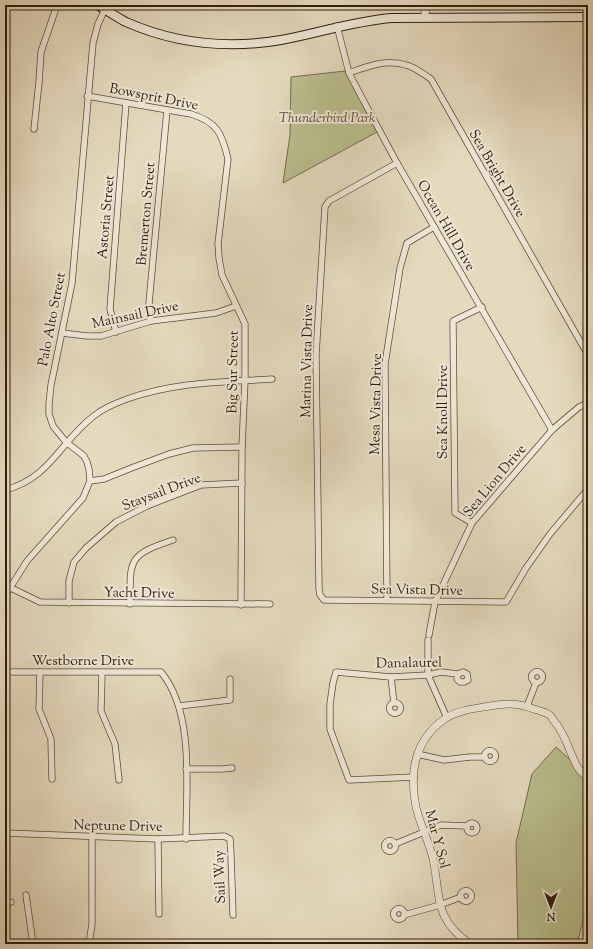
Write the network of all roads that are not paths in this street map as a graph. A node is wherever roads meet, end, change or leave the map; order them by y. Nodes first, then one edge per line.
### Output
1 (57, 5) edge
2 (97, 5) edge
3 (427, 5) edge
4 (106, 7) edge
5 (588, 17) edge
6 (424, 18) junction
7 (338, 26) junction
8 (349, 73) junction
9 (88, 96) junction
10 (126, 103) junction
11 (167, 110) junction
12 (214, 126) joint
13 (34, 129) dead end
14 (397, 163) junction
15 (434, 228) junction
16 (236, 306) junction
17 (482, 307) junction
18 (151, 321) junction
19 (116, 332) junction
20 (62, 333) junction
21 (588, 355) edge
22 (272, 379) dead end
23 (245, 380) junction
24 (588, 403) edge
25 (552, 430) junction
26 (66, 442) junction
27 (242, 447) junction
28 (90, 480) junction
29 (242, 483) junction
30 (588, 489) edge
31 (5, 490) edge
32 (472, 523) junction
33 (173, 540) dead end
34 (11, 588) junction
35 (5, 596) edge
36 (324, 600) joint
37 (387, 600) junction
38 (435, 602) junction
39 (69, 603) junction
40 (130, 604) junction
41 (270, 604) dead end
42 (241, 605) junction
43 (5, 672) edge
44 (40, 672) junction
45 (102, 673) junction
46 (458, 674) dead end
47 (428, 675) junction
48 (392, 677) junction
49 (230, 679) dead end
50 (536, 682) dead end
51 (394, 703) dead end
52 (179, 706) junction
53 (527, 706) junction
54 (447, 718) junction
55 (417, 754) junction
56 (485, 757) dead end
57 (232, 768) dead end
58 (186, 769) junction
59 (588, 777) edge
60 (414, 778) junction
61 (52, 779) dead end
62 (119, 780) dead end
63 (467, 826) dead end
64 (424, 832) junction
65 (5, 833) edge
66 (92, 837) junction
67 (158, 839) junction
68 (186, 839) junction
69 (230, 839) joint
70 (395, 844) dead end
71 (26, 895) dead end
72 (461, 897) dead end
73 (440, 905) junction
74 (159, 914) dead end
75 (233, 915) dead end
76 (404, 915) dead end
77 (33, 944) edge
78 (89, 944) edge
79 (470, 944) edge

1 - 13 street
2 - 4 main road
3 - 6 street
4 - 7 main road
4 - 9 street, Palo Alto Street
5 - 6 main road
6 - 7 main road
7 - 8 street, Ocean Hill Drive
8 - 14 street, Ocean Hill Drive
8 - 21 street, Sea Bright Drive
9 - 10 street, Bowsprit Drive
9 - 20 street, Palo Alto Street
10 - 11 street, Bowsprit Drive
10 - 19 street, Astoria Street
11 - 12 street, Bowsprit Drive
11 - 18 street, Bremerton Street
12 - 16 street, Big Sur Street
14 - 15 street, Ocean Hill Drive
14 - 36 street, Marina Vista Drive
15 - 17 street, Ocean Hill Drive
15 - 37 street, Mesa Vista Drive
16 - 18 street, Mainsail Drive
16 - 23 street, Big Sur Street
17 - 25 street, Ocean Hill Drive
17 - 32 street, Sea Knoll Drive
18 - 19 street, Mainsail Drive
19 - 20 street, Mainsail Drive
20 - 26 street, Palo Alto Street
22 - 23 street
23 - 26 street
23 - 27 street, Big Sur Street
24 - 25 street, Sea Lion Drive
25 - 32 street, Sea Lion Drive
26 - 28 street, Palo Alto Street
26 - 31 street
27 - 28 street
27 - 29 street, Big Sur Street
28 - 34 street
29 - 39 street, Staysail Drive
29 - 42 street, Big Sur Street
30 - 38 street, Sea Vista Drive
32 - 38 street, Sea Lion Drive
33 - 40 street
34 - 35 street
34 - 39 street, Yacht Drive
36 - 37 street, Sea Vista Drive
37 - 38 street, Sea Vista Drive
38 - 47 street, Sea Lion Drive
39 - 40 street, Yacht Drive
40 - 42 street, Yacht Drive
41 - 42 street, Yacht Drive
43 - 44 street, Westborne Drive
44 - 45 street, Westborne Drive
44 - 61 street
45 - 52 street, Westborne Drive
45 - 62 street
46 - 47 street, Danalaurel
47 - 48 street, Danalaurel
47 - 54 street, Sea Lion Drive
48 - 51 street
48 - 60 street, Danalaurel
49 - 52 street
50 - 53 street
52 - 58 street
53 - 54 street, Mar Y Sol
53 - 59 street, Mar Y Sol
54 - 55 street, Mar Y Sol
55 - 56 street
55 - 60 street, Mar Y Sol
57 - 58 street
58 - 68 street
60 - 64 street, Mar Y Sol
63 - 64 street
64 - 70 street
64 - 73 street, Mar Y Sol
65 - 66 street, Neptune Drive
66 - 67 street, Neptune Drive
66 - 78 street
67 - 68 street, Neptune Drive
67 - 74 street
68 - 69 street, Neptune Drive
69 - 75 street, Sail Way
71 - 77 street
72 - 73 street
73 - 76 street
73 - 79 street, Mar Y Sol

